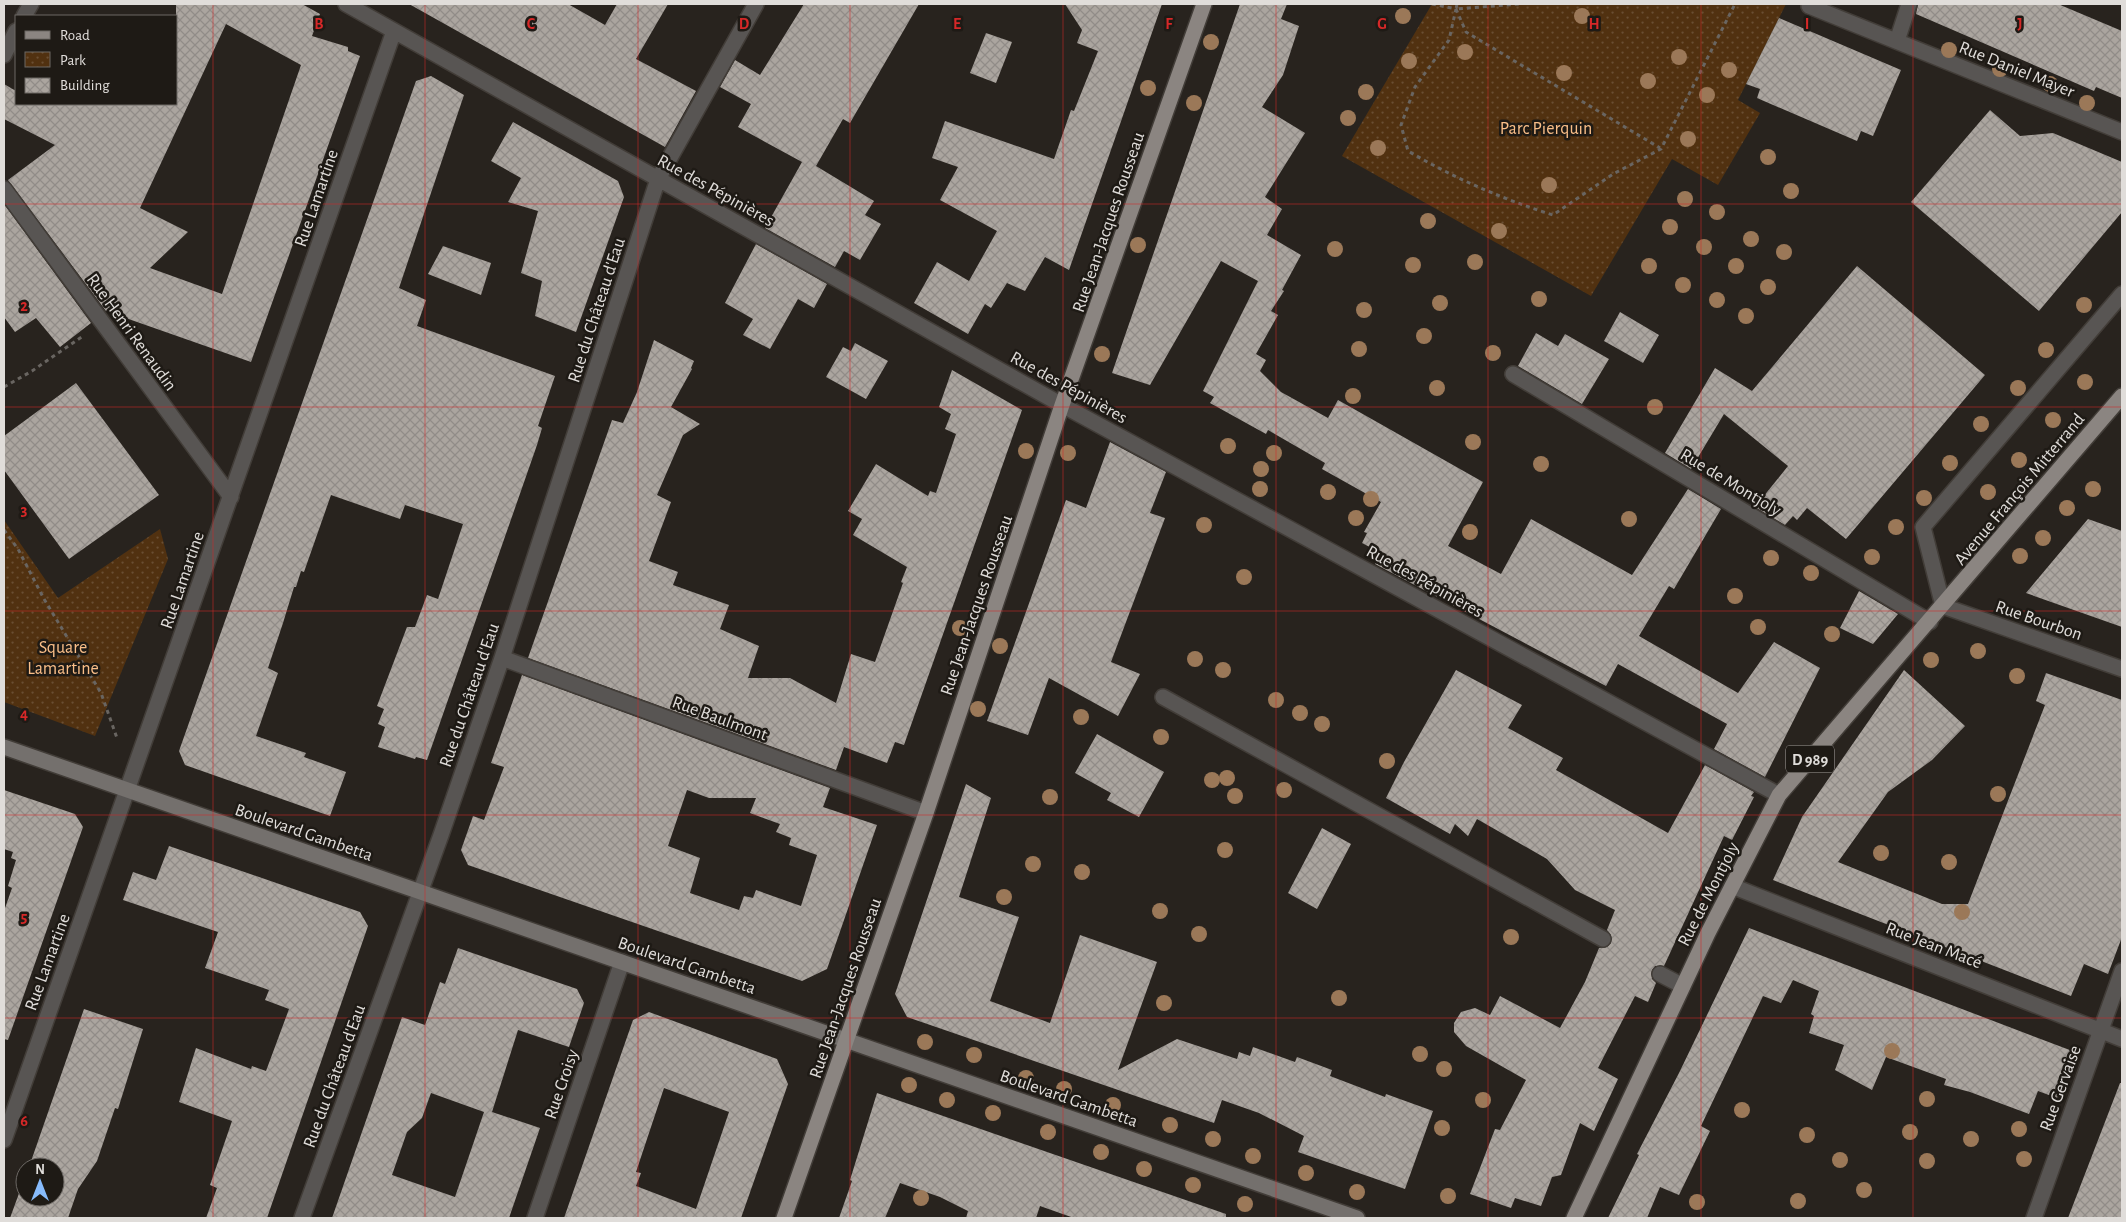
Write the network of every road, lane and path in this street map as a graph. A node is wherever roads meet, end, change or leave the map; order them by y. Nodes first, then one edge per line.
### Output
1 (31, 4) edge
2 (346, 4) edge
3 (756, 4) edge
4 (1204, 4) edge
5 (1432, 4) edge
6 (1457, 4) edge
7 (1519, 4) edge
8 (1735, 4) edge
9 (1810, 4) edge
10 (1909, 4) edge
11 (1456, 9) junction
12 (25, 15) edge
13 (394, 31) junction
14 (15, 33) edge
15 (1897, 41) junction
16 (4, 55) edge
17 (2122, 132) edge
18 (1660, 149) junction
19 (658, 179) junction
20 (4, 189) edge
21 (2122, 294) edge
22 (102, 322) junction
23 (1513, 374) dead end
24 (4, 387) edge
25 (2122, 396) edge
26 (1062, 405) junction
27 (231, 497) junction
28 (4, 530) edge
29 (1943, 606) junction
30 (1930, 622) junction
31 (502, 658) junction
32 (2122, 669) edge
33 (1163, 697) dead end
34 (4, 747) edge
35 (139, 758) junction
36 (128, 790) junction
37 (1779, 795) junction
38 (926, 813) junction
39 (1732, 886) junction
40 (422, 893) junction
41 (1603, 939) dead end
42 (622, 962) junction
43 (2122, 971) edge
44 (1660, 974) dead end
45 (1683, 986) junction
46 (2101, 1031) junction
47 (2122, 1039) edge
48 (847, 1040) junction
49 (4, 1140) edge
50 (302, 1218) edge
51 (535, 1218) edge
52 (784, 1218) edge
53 (1357, 1218) edge
54 (1574, 1218) edge
55 (2034, 1218) edge

1 - 12 street
2 - 13 street, Rue des Pépinières
3 - 19 street, Rue du Château d'Eau
4 - 26 main road, Rue Jean-Jacques Rousseau
5 - 11 path
6 - 11 path
7 - 11 path
8 - 18 path
9 - 15 street, Rue Daniel Mayer
10 - 15 street
11 - 18 path
11 - 18 path
13 - 19 street, Rue des Pépinières
13 - 27 street, Rue Lamartine
14 - 16 street
15 - 17 street, Rue Daniel Mayer
19 - 26 street, Rue des Pépinières
19 - 31 street, Rue du Château d'Eau
20 - 22 street, Rue Henri Renaudin
21 - 29 street
22 - 24 path
22 - 27 street, Rue Henri Renaudin
23 - 30 street, Rue de Montjoly
25 - 29 main road, Avenue François Mitterrand / D 989
26 - 37 street, Rue des Pépinières
26 - 38 main road, Rue Jean-Jacques Rousseau
27 - 35 street, Rue Lamartine
28 - 35 path
29 - 30 main road, Rue de Montjoly / D 989
29 - 32 street, Rue Bourbon
30 - 37 main road, Rue de Montjoly / D 989
31 - 38 street, Rue Baulmont
31 - 40 street, Rue du Château d'Eau
33 - 41 street
34 - 36 street, Boulevard Gambetta
35 - 36 street, Rue Lamartine
36 - 40 street, Boulevard Gambetta
36 - 49 street, Rue Lamartine
37 - 39 main road, Rue de Montjoly / D 989
38 - 48 main road, Rue Jean-Jacques Rousseau
39 - 45 main road, Rue de Montjoly / D 989
39 - 46 street, Rue Jean Macé
40 - 42 street, Boulevard Gambetta
40 - 50 street, Rue du Château d'Eau
42 - 48 street, Boulevard Gambetta
42 - 51 street, Rue Croisy
43 - 46 street, Rue Gervaise
44 - 45 street
45 - 54 main road, Rue de Montjoly / D 989
46 - 47 street, Rue Jean Macé
46 - 55 street, Rue Gervaise
48 - 52 main road, Rue Jean-Jacques Rousseau
48 - 53 street, Boulevard Gambetta

